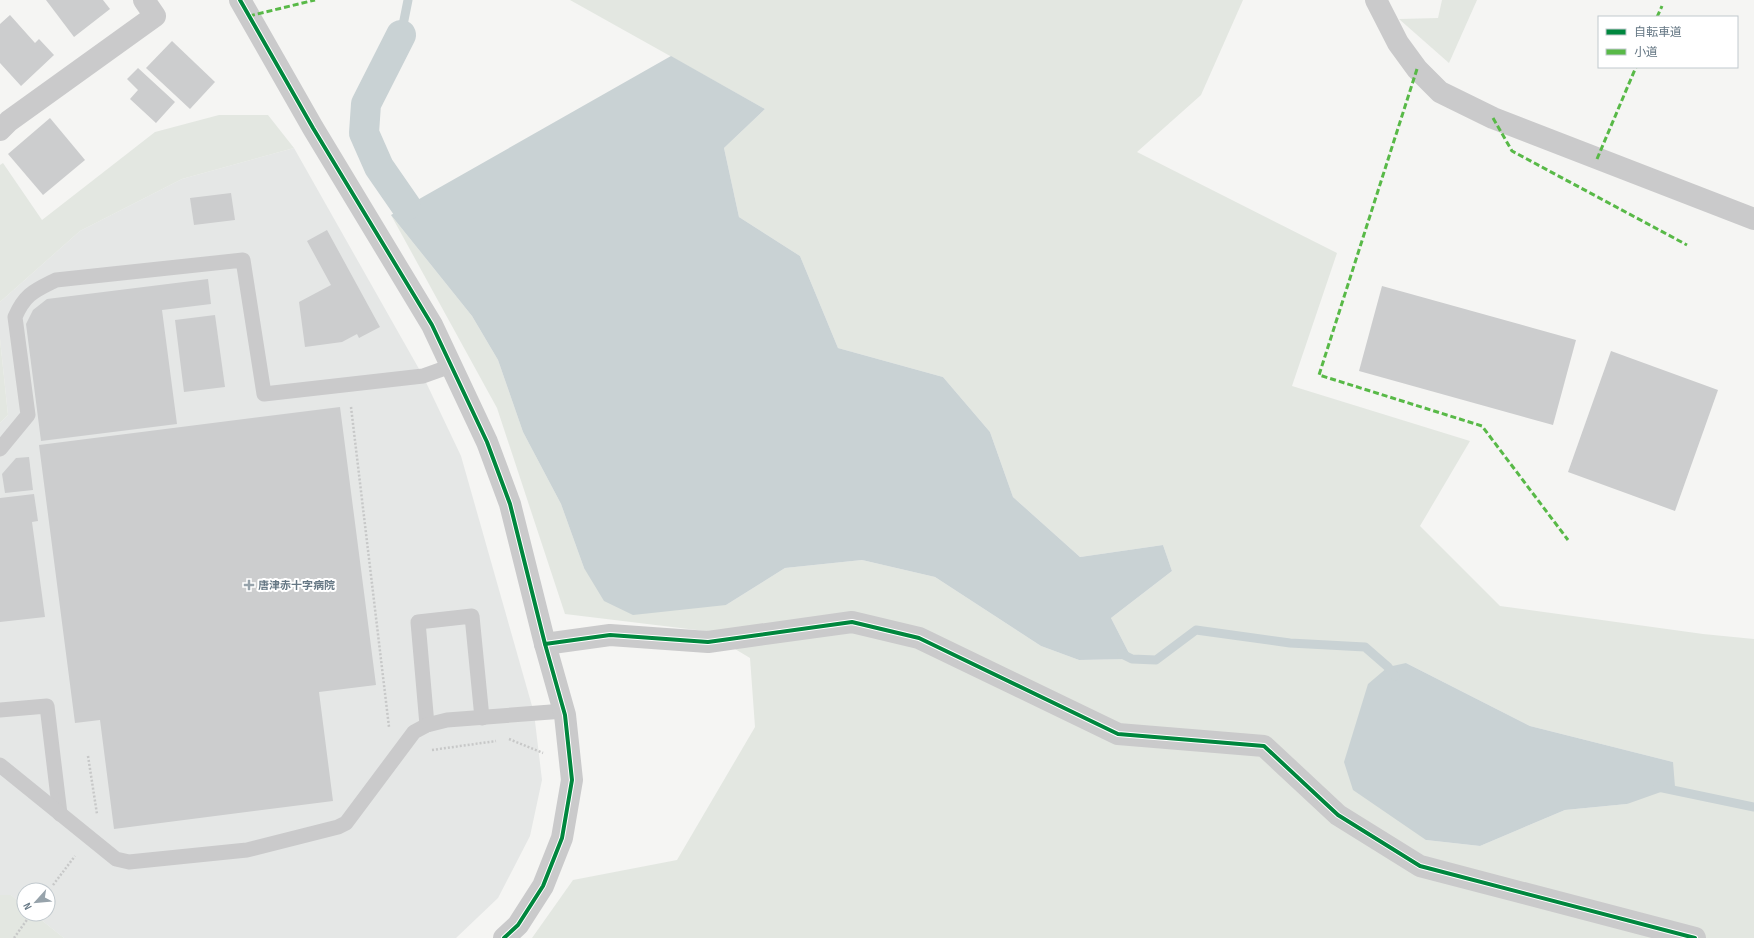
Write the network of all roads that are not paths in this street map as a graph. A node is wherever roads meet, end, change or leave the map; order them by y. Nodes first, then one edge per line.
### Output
1 (144, 0) edge
2 (240, 0) edge
3 (1376, 0) edge
4 (3, 120) edge
5 (1754, 219) edge
6 (451, 366) junction
7 (0, 449) edge
8 (545, 644) junction
9 (0, 710) edge
10 (564, 711) junction
11 (482, 718) junction
12 (427, 725) junction
13 (0, 766) edge
14 (60, 814) junction
15 (504, 938) edge
16 (1695, 938) edge

1 - 4 street
2 - 6 street
3 - 5 street
6 - 7 lane
6 - 8 street
8 - 10 street
8 - 16 street
9 - 14 lane
10 - 11 lane
10 - 15 street
11 - 12 lane
11 - 12 lane
12 - 14 lane
13 - 14 lane

